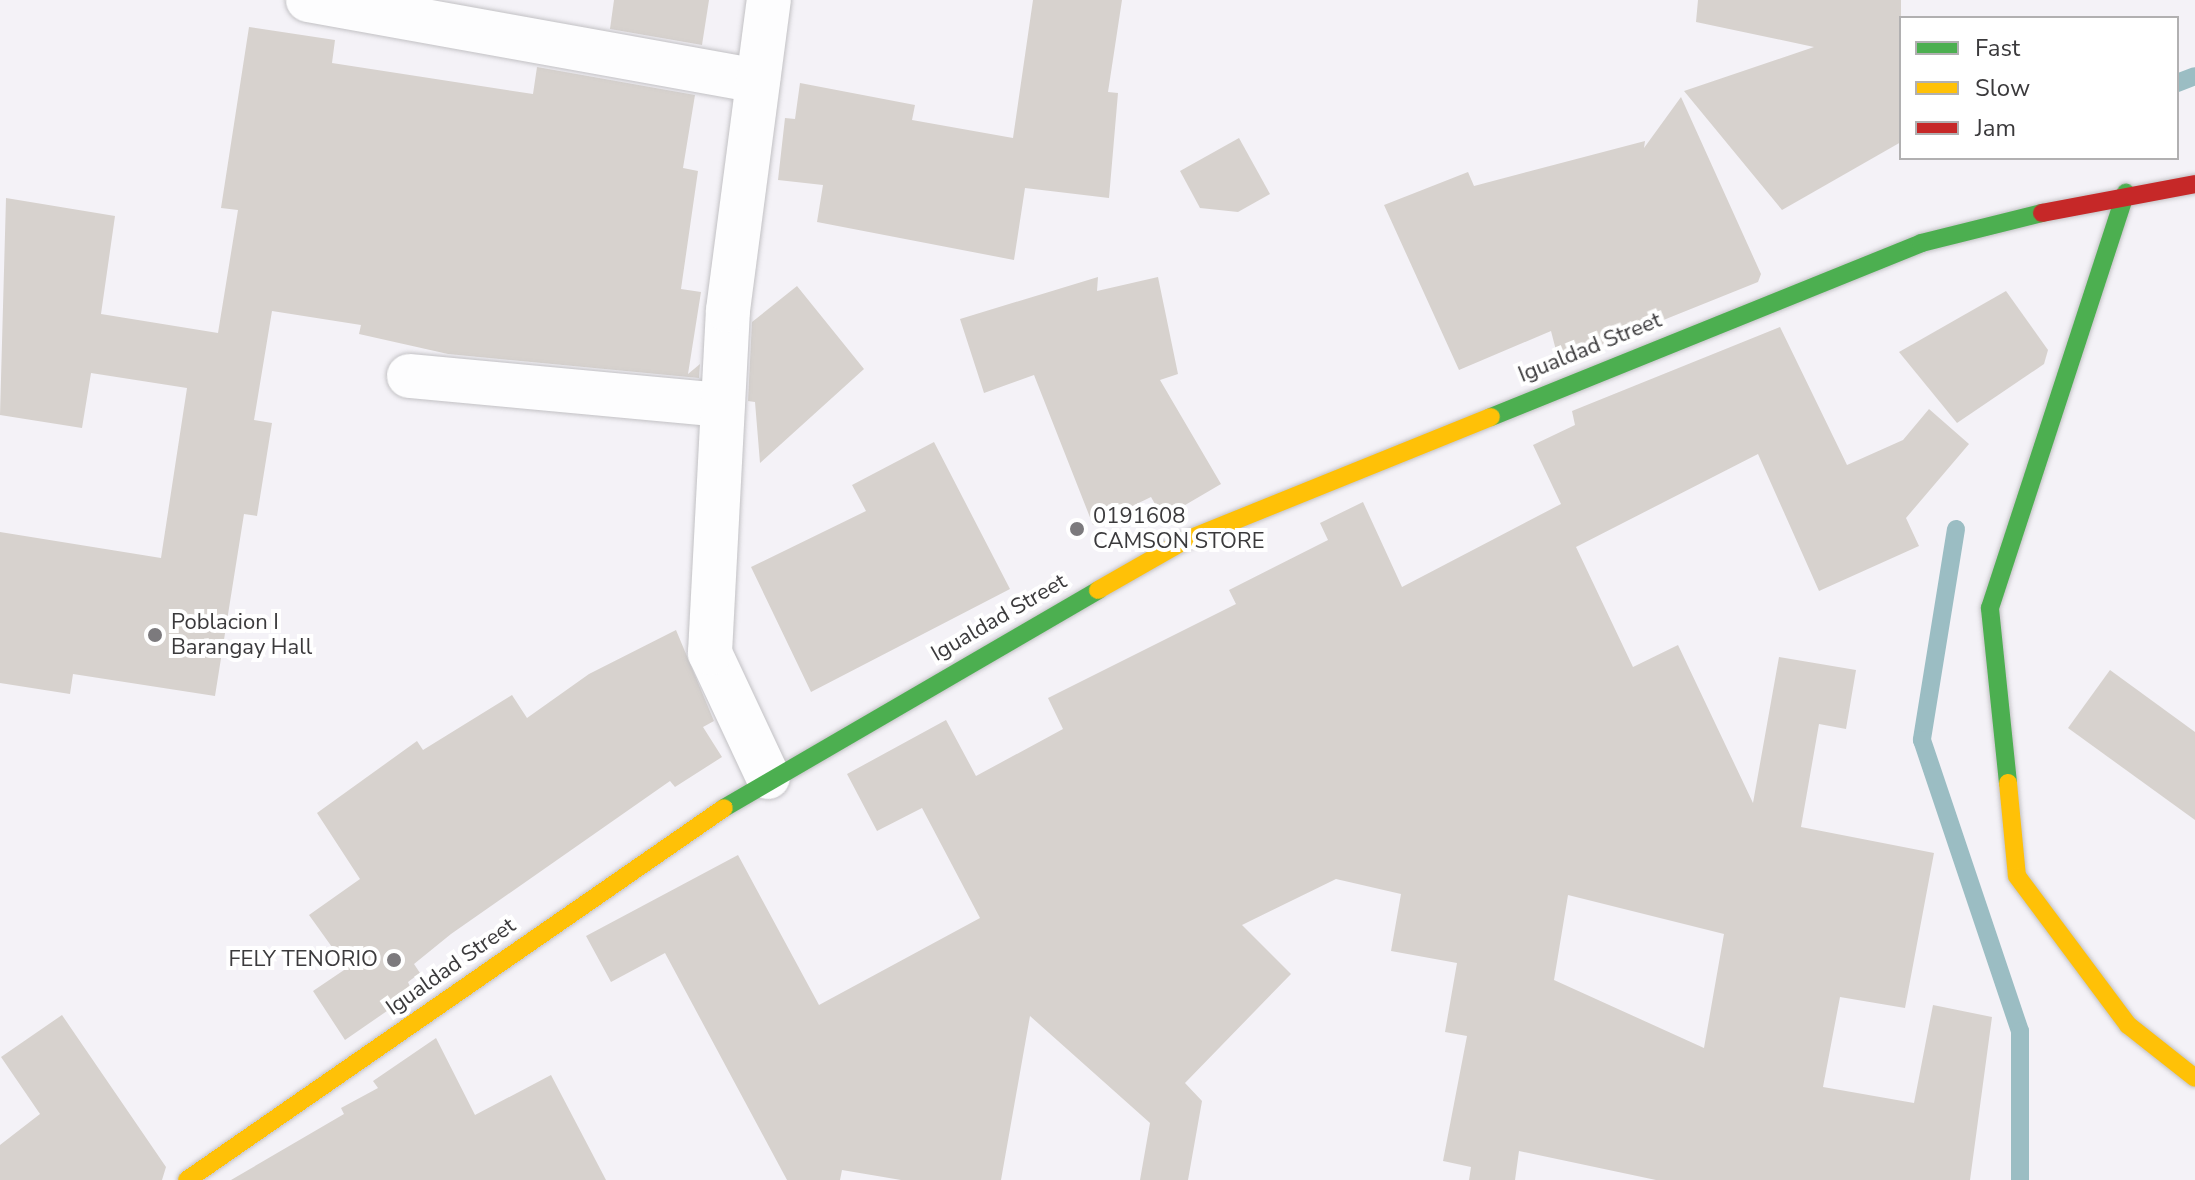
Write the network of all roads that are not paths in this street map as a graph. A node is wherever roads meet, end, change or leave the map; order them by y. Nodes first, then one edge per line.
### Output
1 (308, 0) edge
2 (769, 0) edge
3 (758, 81) junction
4 (2195, 184) edge
5 (2126, 193) junction
6 (409, 376) dead end
7 (723, 405) junction
8 (768, 777) junction
9 (2195, 1078) edge
10 (187, 1180) edge

1 - 3 street
2 - 3 street
3 - 7 street
4 - 5 street, Igualdad Street
5 - 8 street, Igualdad Street
5 - 9 street
6 - 7 street
7 - 8 street
8 - 10 street, Igualdad Street

